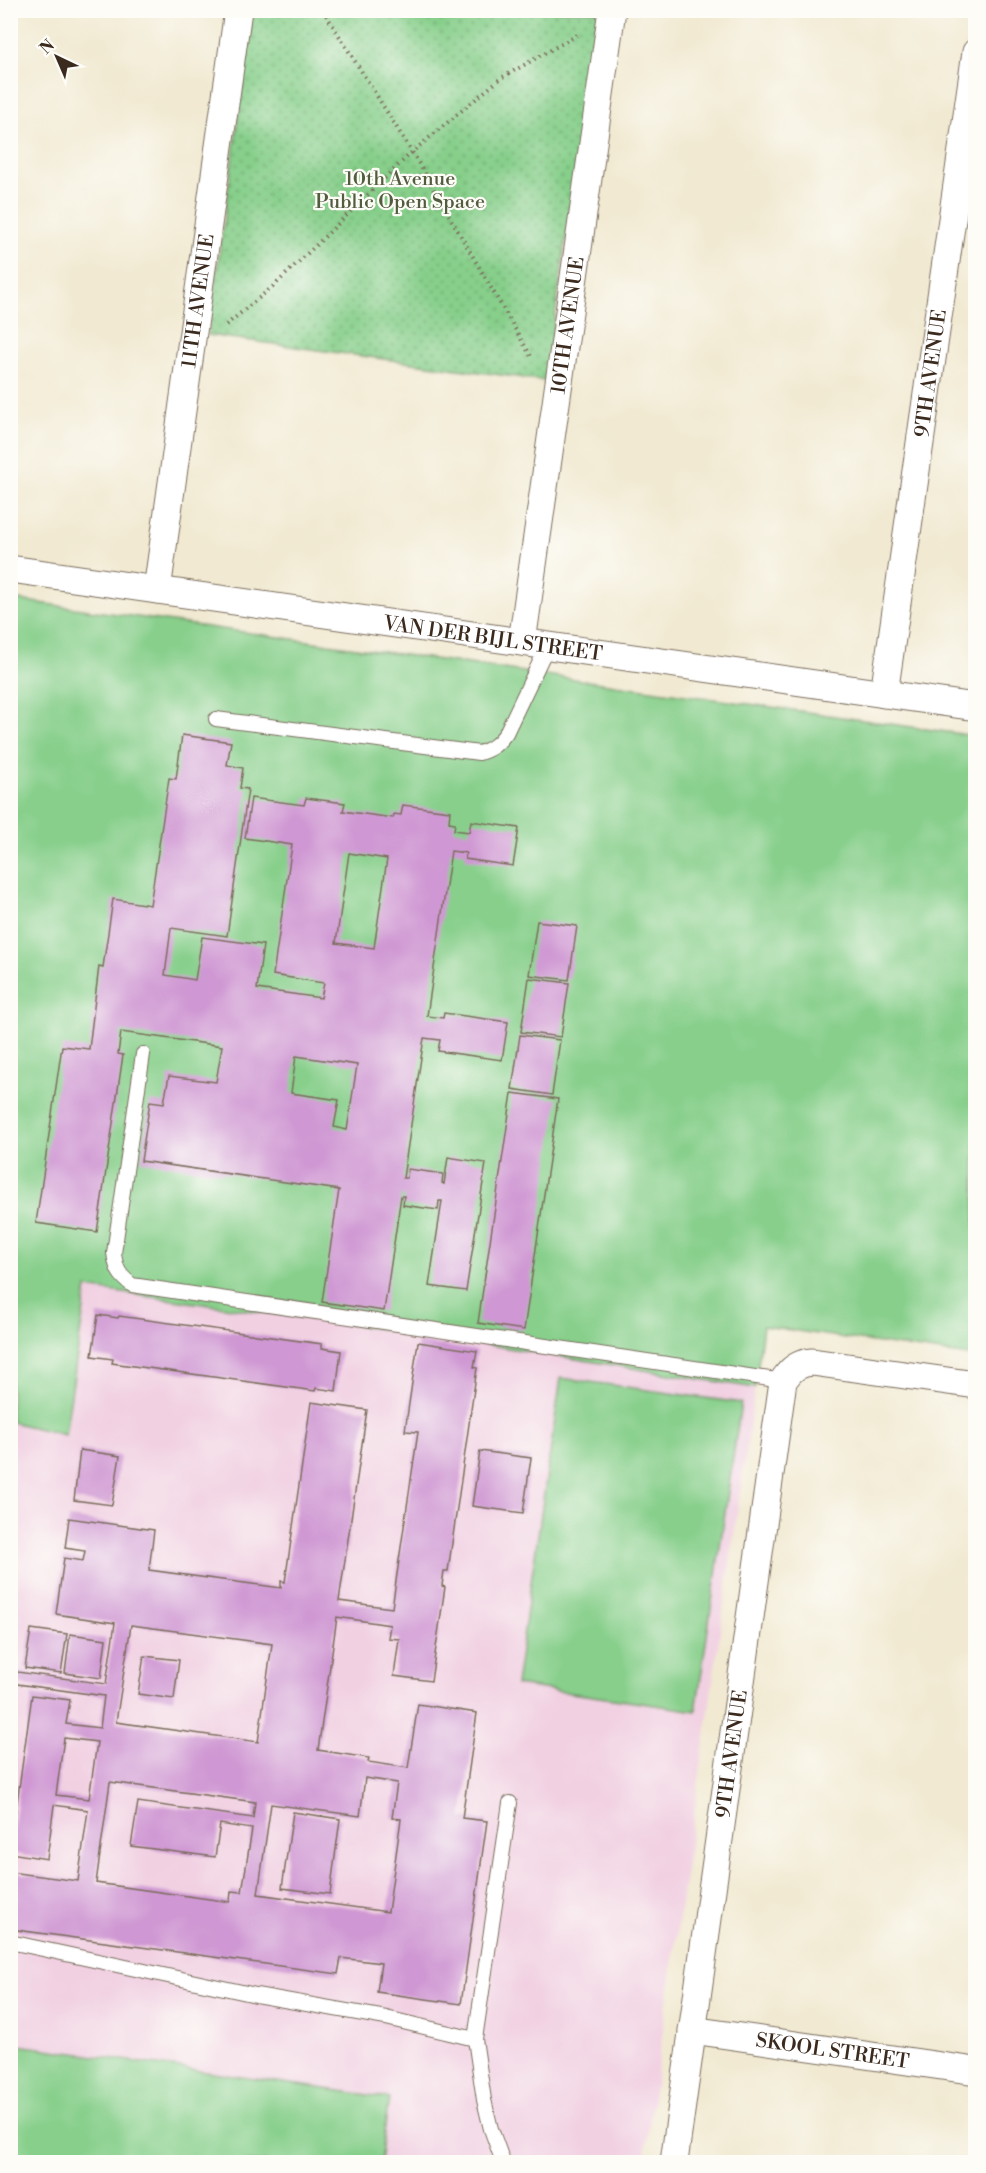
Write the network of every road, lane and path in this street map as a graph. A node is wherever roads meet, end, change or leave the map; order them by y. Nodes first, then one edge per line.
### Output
1 (238, 10) edge
2 (323, 10) edge
3 (610, 20) edge
4 (975, 52) edge
5 (412, 153) junction
6 (193, 332) junction
7 (559, 382) junction
8 (10, 569) edge
9 (157, 590) junction
10 (522, 642) junction
11 (548, 645) junction
12 (884, 694) junction
13 (975, 707) edge
14 (216, 718) dead end
15 (143, 1054) dead end
16 (783, 1381) junction
17 (975, 1384) edge
18 (510, 1803) dead end
19 (10, 1942) edge
20 (692, 2030) junction
21 (475, 2039) junction
22 (975, 2071) edge
23 (503, 2163) edge
24 (674, 2163) edge

1 - 6 street, 11TH AVENUE
2 - 5 path
3 - 5 path
3 - 7 street, 10TH AVENUE
4 - 12 street, 9TH AVENUE
5 - 6 path
5 - 7 path
6 - 9 street, 11TH AVENUE
7 - 10 street, 10TH AVENUE
8 - 9 street, VAN DER BIJL STREET
9 - 10 street, VAN DER BIJL STREET
10 - 11 street, VAN DER BIJL STREET
11 - 12 street, VAN DER BIJL STREET
11 - 14 lane
12 - 13 street, VAN DER BIJL STREET
15 - 16 lane
16 - 17 street
16 - 20 street, 9TH AVENUE
18 - 21 lane
19 - 21 lane
20 - 22 street, SKOOL STREET
20 - 24 street, 9TH AVENUE
21 - 23 lane

